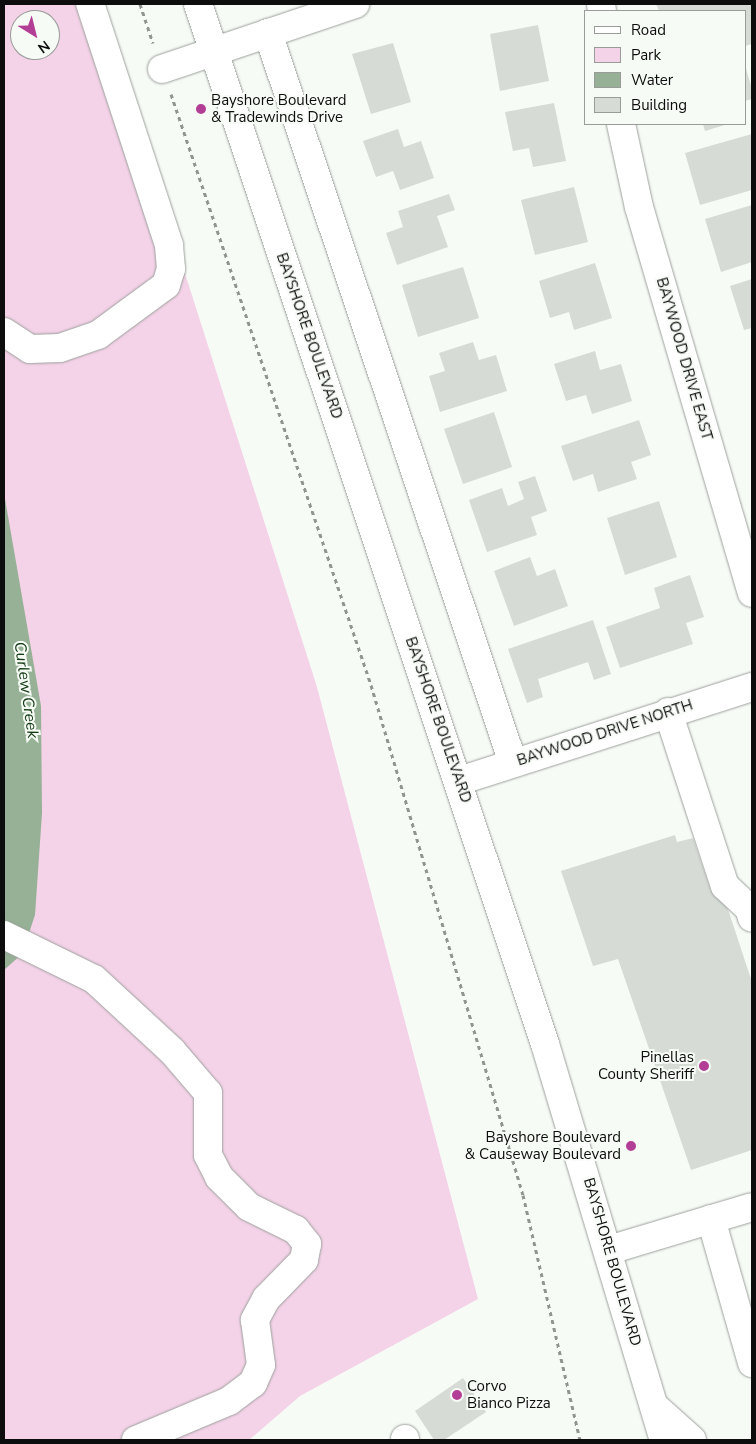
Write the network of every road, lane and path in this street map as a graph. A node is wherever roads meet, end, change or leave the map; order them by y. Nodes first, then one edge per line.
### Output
1 (90, 4) edge
2 (140, 4) edge
3 (198, 4) edge
4 (355, 4) edge
5 (268, 34) junction
6 (213, 52) junction
7 (162, 69) junction
8 (620, 125) edge
9 (4, 332) edge
10 (752, 593) edge
11 (752, 687) edge
12 (668, 712) junction
13 (513, 763) junction
14 (459, 781) junction
15 (752, 918) edge
16 (4, 935) edge
17 (752, 1207) edge
18 (711, 1219) junction
19 (609, 1250) junction
20 (752, 1363) edge
21 (654, 1406) junction
22 (136, 1440) edge
23 (580, 1440) edge
24 (664, 1440) edge
25 (692, 1440) edge
26 (730, 1440) edge
27 (748, 1440) edge

1 - 9 street
2 - 7 path
3 - 6 street, BAYSHORE BOULEVARD
4 - 5 street
5 - 6 street
5 - 13 street
6 - 7 street
6 - 14 street, BAYSHORE BOULEVARD
7 - 23 path
8 - 10 street, BAYWOOD DRIVE EAST
11 - 12 street, BAYWOOD DRIVE NORTH
12 - 13 street, BAYWOOD DRIVE NORTH
12 - 15 street
13 - 14 street, BAYWOOD DRIVE NORTH
14 - 19 street, BAYSHORE BOULEVARD
16 - 22 street
17 - 18 street
18 - 19 street
18 - 20 street
19 - 21 street, BAYSHORE BOULEVARD
21 - 24 street, BAYSHORE BOULEVARD
21 - 25 street
26 - 27 path

